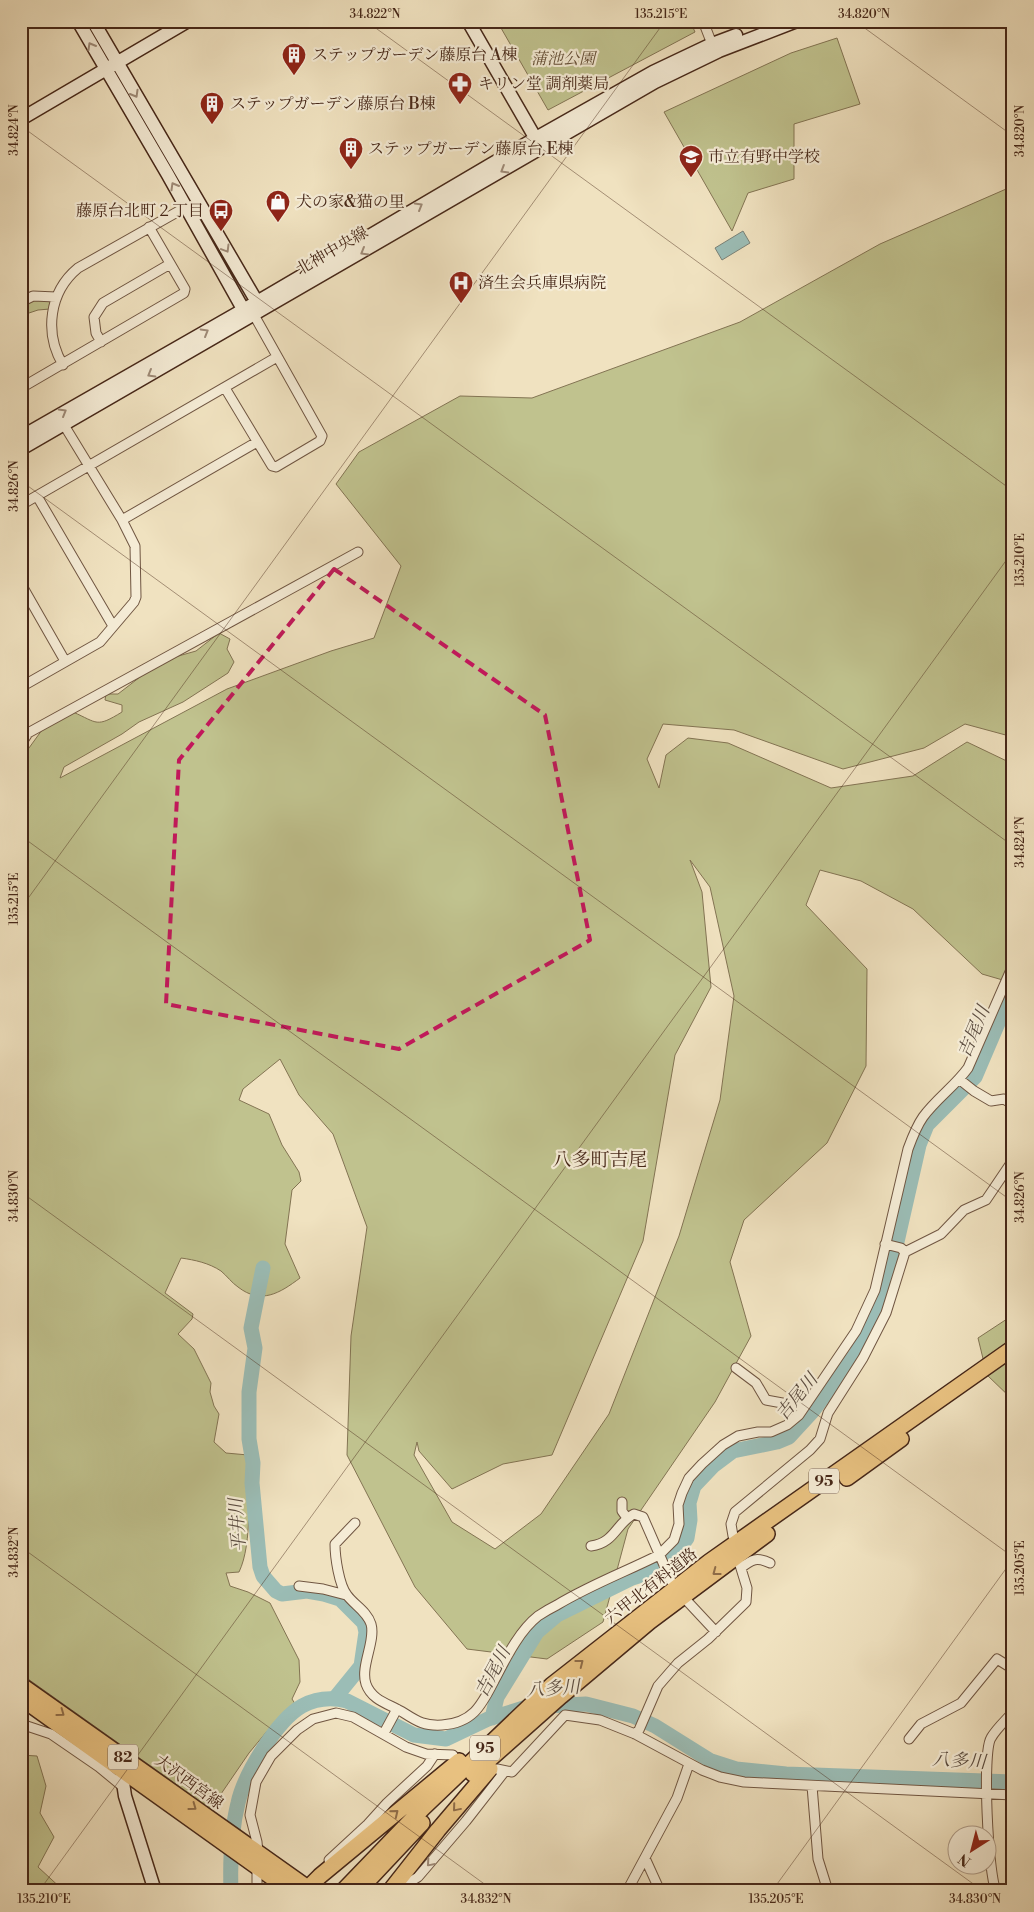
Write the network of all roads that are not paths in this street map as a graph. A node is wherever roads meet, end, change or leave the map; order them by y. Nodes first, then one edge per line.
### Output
1 (78, 21) edge
2 (93, 21) edge
3 (188, 21) edge
4 (468, 21) edge
5 (703, 21) edge
6 (774, 21) edge
7 (797, 21) edge
8 (712, 44) junction
9 (111, 67) junction
10 (21, 118) edge
11 (538, 143) junction
12 (186, 207) junction
13 (149, 228) junction
14 (170, 264) junction
15 (56, 297) junction
16 (21, 302) edge
17 (257, 302) junction
18 (249, 312) junction
19 (101, 342) junction
20 (277, 357) junction
21 (63, 365) junction
22 (23, 384) edge
23 (225, 388) junction
24 (64, 425) junction
25 (21, 436) edge
26 (257, 442) junction
27 (21, 449) edge
28 (90, 466) junction
29 (36, 496) junction
30 (21, 505) edge
31 (122, 520) junction
32 (358, 552) dead end
33 (21, 584) edge
34 (114, 626) junction
35 (66, 661) junction
36 (21, 687) edge
37 (21, 744) edge
38 (1013, 965) edge
39 (960, 1079) junction
40 (1013, 1105) edge
41 (1013, 1160) edge
42 (887, 1244) junction
43 (903, 1250) junction
44 (1013, 1348) edge
45 (1013, 1361) edge
46 (736, 1368) dead end
47 (804, 1407) junction
48 (622, 1502) dead end
49 (627, 1518) junction
50 (355, 1523) dead end
51 (733, 1536) dead end
52 (591, 1546) dead end
53 (660, 1557) junction
54 (770, 1563) dead end
55 (671, 1582) dead end
56 (298, 1586) dead end
57 (346, 1594) junction
58 (688, 1602) dead end
59 (716, 1632) junction
60 (1013, 1669) edge
61 (21, 1685) edge
62 (561, 1696) junction
63 (21, 1698) edge
64 (397, 1710) junction
65 (1013, 1712) edge
66 (519, 1716) junction
67 (21, 1724) edge
68 (384, 1732) junction
69 (637, 1732) junction
70 (909, 1739) dead end
71 (435, 1754) junction
72 (453, 1755) dead end
73 (689, 1764) junction
74 (121, 1770) junction
75 (122, 1786) junction
76 (812, 1786) junction
77 (986, 1793) junction
78 (1013, 1795) edge
79 (223, 1835) junction
80 (645, 1858) junction
81 (256, 1861) junction
82 (308, 1890) edge
83 (155, 1891) edge
84 (257, 1891) edge
85 (291, 1891) edge
86 (343, 1891) edge
87 (358, 1891) edge
88 (390, 1891) edge
89 (400, 1891) edge
90 (627, 1891) edge
91 (660, 1891) edge
92 (828, 1891) edge
93 (996, 1891) edge

9 -> 1 street
2 - 9 street
3 - 9 street
4 - 11 street
5 - 8 street
6 - 8 street, 北神中央線
7 - 11 street, 北神中央線
8 - 11 street, 北神中央線
9 - 10 street
12 -> 9 street
9 -> 17 street
17 -> 11 street
11 -> 18 street, 北神中央線
12 - 13 street
12 - 18 street
13 - 14 street
13 - 15 street
14 - 19 street
14 - 19 street
15 - 16 street
15 - 21 street
17 - 18 street
18 - 20 street
18 -> 24 street
25 -> 18 street
19 - 21 street
20 - 23 street
20 - 26 street
21 - 22 street
23 - 26 street
23 - 28 street
24 - 27 street
24 - 28 street
26 - 31 street
28 - 29 street
28 - 31 street
29 - 30 street
29 - 34 street
31 - 34 street
32 - 37 street
33 - 35 street
34 - 35 street
35 - 36 street
38 - 39 street
39 - 40 street
39 - 42 street
41 - 43 street
42 - 43 street
42 - 47 street
43 - 51 street
66 -> 44 main road, 六甲北有料道路 / 95
45 -> 62 main road, 六甲北有料道路 / 95
46 - 47 street
47 - 53 street
48 - 49 street
49 - 52 street
49 - 53 street
50 - 57 street
53 - 55 street
53 - 64 street
54 - 59 street
56 - 57 street
57 - 64 street
58 - 59 street
59 - 69 street
60 - 70 street
61 -> 79 main road, 大沢西宮線 / 82
62 - 87 main road, 六甲北有料道路 / 95
62 -> 88 main road
63 - 74 main road, 大沢西宮線 / 82
64 - 68 street
65 - 77 street
82 -> 66 main road
66 - 86 main road, 六甲北有料道路 / 95
67 - 75 street
68 - 71 street
68 - 81 street
69 - 73 street
69 -> 89 street
71 - 72 street
71 - 82 street
73 - 76 street
73 - 80 street
74 - 75 street
74 - 79 main road, 大沢西宮線 / 82
75 - 83 street
76 - 77 street
76 - 92 street
77 - 78 street
77 - 93 street
79 - 81 main road, 大沢西宮線 / 82
80 - 90 street
80 - 91 street
81 - 82 main road, 大沢西宮線 / 82
81 - 84 street
81 - 85 main road, 大沢西宮線 / 82

